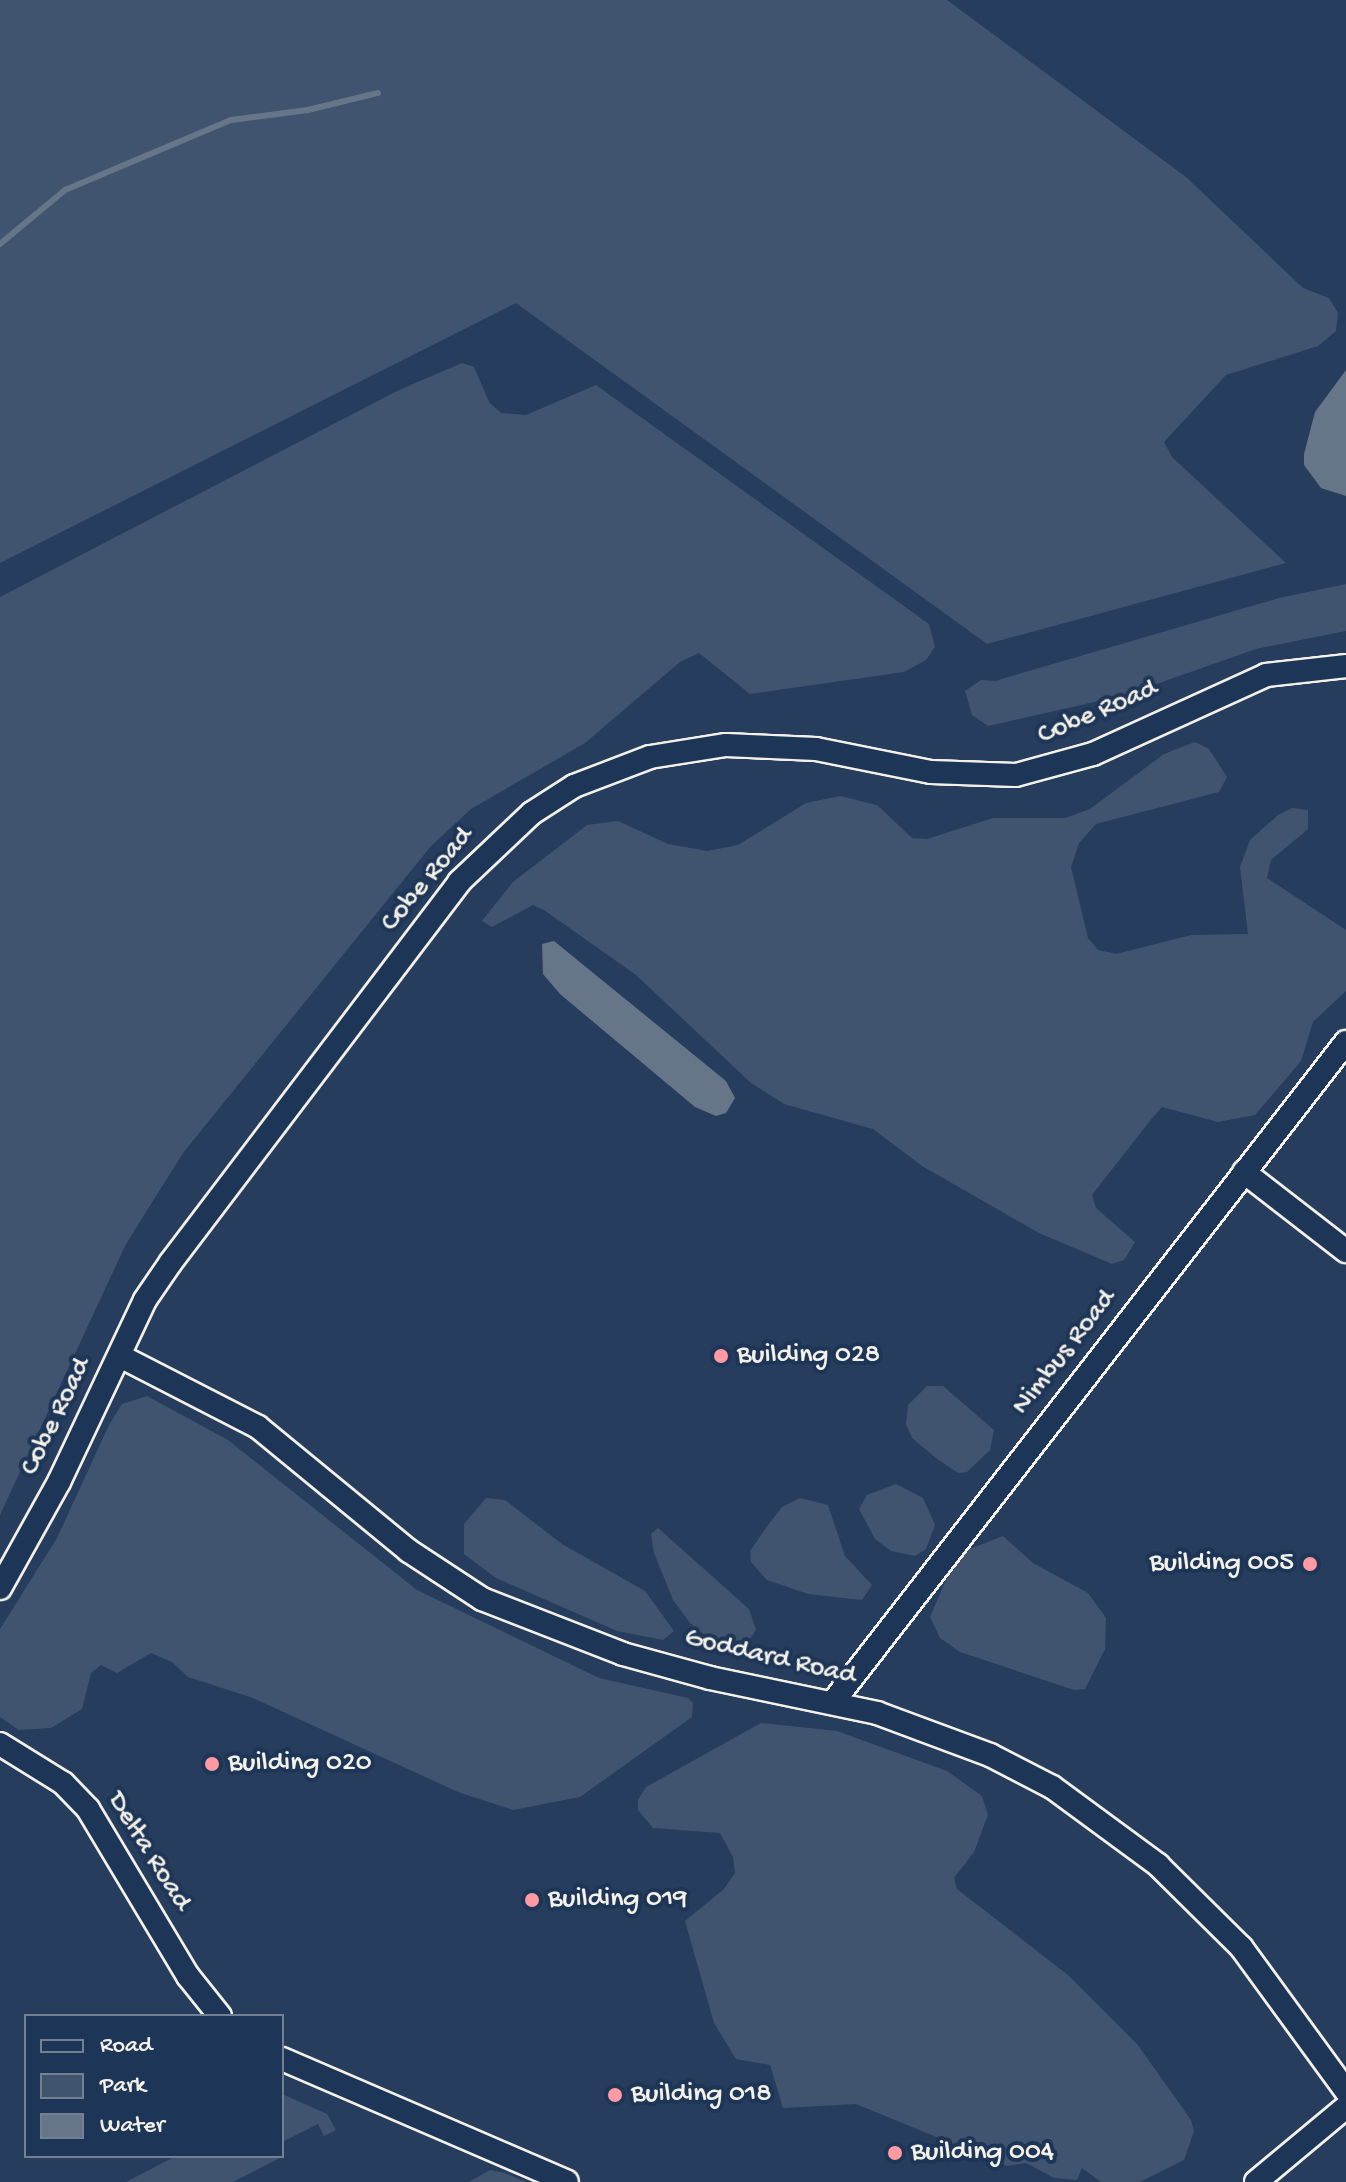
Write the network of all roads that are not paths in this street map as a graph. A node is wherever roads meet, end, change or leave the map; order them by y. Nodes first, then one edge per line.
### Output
1 (1346, 666) edge
2 (1346, 1042) edge
3 (1244, 1172) junction
4 (1346, 1251) edge
5 (120, 1356) junction
6 (0, 1588) edge
7 (833, 1702) junction
8 (0, 1744) edge
9 (218, 2014) edge
10 (284, 2060) edge
11 (1346, 2091) edge
12 (1346, 2107) edge
13 (567, 2182) edge
14 (1256, 2182) edge

1 - 5 street, Cobe Road
2 - 3 street, Nimbus Road
3 - 4 street
3 - 7 street, Nimbus Road
5 - 6 street, Cobe Road
5 - 7 street, Goddard Road
7 - 11 street, Goddard Road
8 - 9 street, Delta Road
10 - 13 street
12 - 14 street

